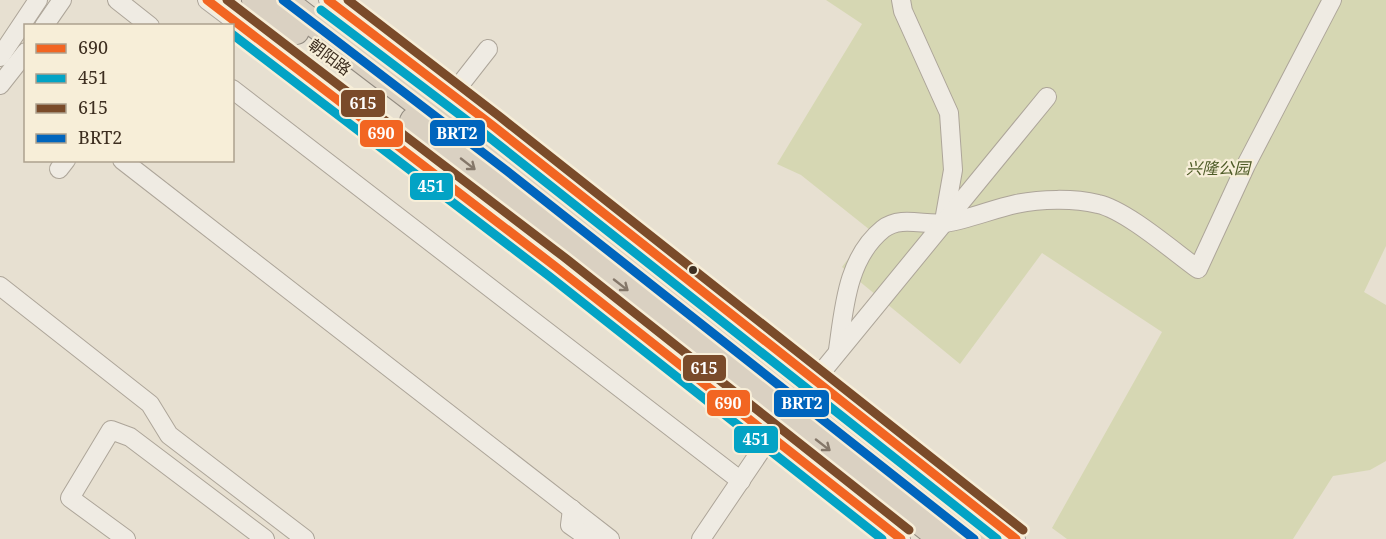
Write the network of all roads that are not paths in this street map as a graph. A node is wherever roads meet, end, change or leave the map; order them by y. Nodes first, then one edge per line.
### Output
1 (38, 0) edge
2 (62, 0) edge
3 (117, 0) edge
4 (207, 0) edge
5 (255, 0) edge
6 (283, 0) edge
7 (328, 0) edge
8 (901, 0) edge
9 (1332, 0) edge
10 (45, 24) edge
11 (147, 24) edge
12 (488, 49) dead end
13 (24, 55) edge
14 (0, 57) edge
15 (0, 85) edge
16 (234, 91) edge
17 (452, 94) junction
18 (1047, 97) dead end
19 (125, 162) edge
20 (944, 223) junction
21 (0, 286) edge
22 (838, 351) junction
23 (815, 379) junction
24 (786, 417) junction
25 (741, 481) junction
26 (572, 509) junction
27 (104, 532) edge
28 (126, 539) edge
29 (266, 539) edge
30 (305, 539) edge
31 (590, 539) edge
32 (610, 539) edge
33 (701, 539) edge
34 (901, 539) edge
35 (942, 539) edge
36 (974, 539) edge
37 (1016, 539) edge

1 - 14 street
2 - 10 street
3 - 11 street
4 - 24 street, 朝阳路
5 -> 24 highway, 朝阳路
6 - 24 highway, 朝阳路
7 - 17 street
8 - 20 street
9 - 20 street
12 - 17 street
13 - 15 street
16 - 25 street
17 - 23 street
18 - 20 street
19 - 26 street
20 - 22 street
20 - 22 street
21 - 30 street
22 - 23 street
23 - 24 street
23 - 37 street
24 - 25 street
24 - 34 street, 朝阳路
24 -> 35 highway, 朝阳路
24 - 36 highway, 朝阳路
25 - 33 street
26 - 31 street
26 - 32 street
27 - 28 street
27 - 29 street

